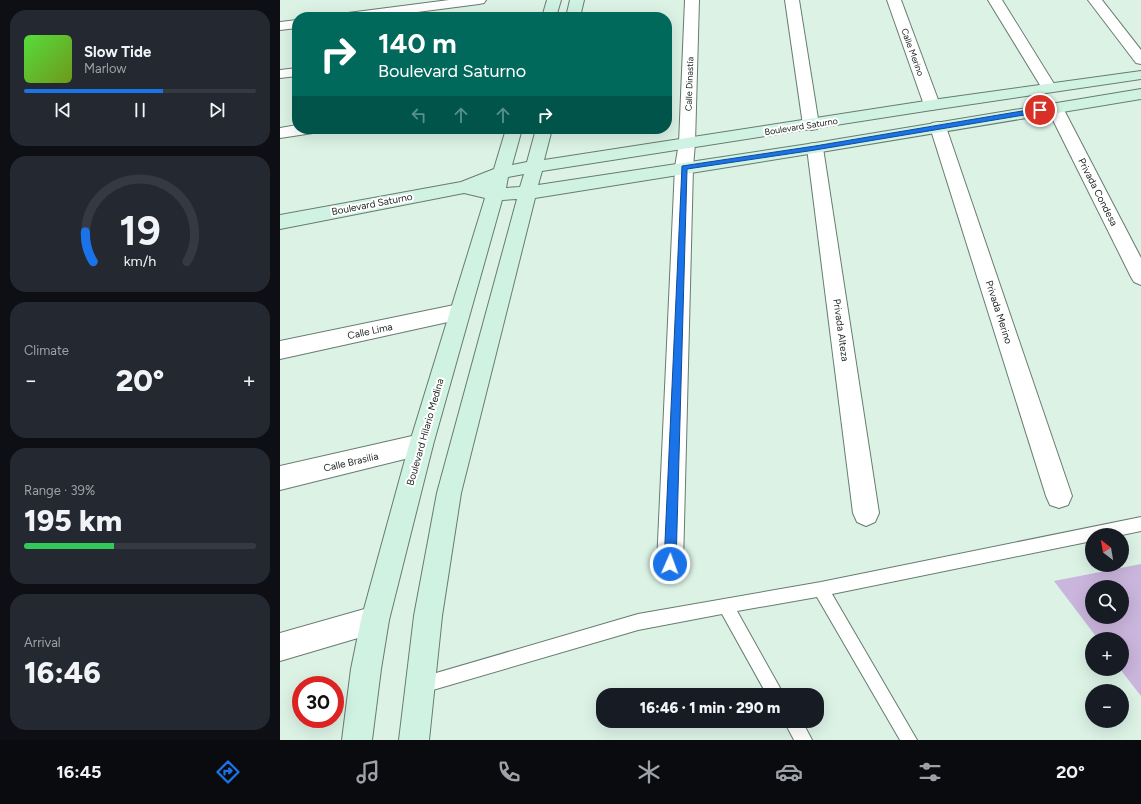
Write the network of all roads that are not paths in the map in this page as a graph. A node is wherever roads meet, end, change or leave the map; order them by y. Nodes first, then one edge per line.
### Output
1 (478, 0) edge
2 (554, 0) edge
3 (577, 0) edge
4 (692, 0) edge
5 (792, 0) edge
6 (894, 0) edge
7 (995, 0) edge
8 (1096, 0) edge
9 (386, 12) edge
10 (550, 12) edge
11 (574, 12) edge
12 (292, 25) edge
13 (280, 26) edge
14 (1141, 60) edge
15 (292, 73) edge
16 (280, 74) edge
17 (1141, 74) edge
18 (1048, 87) junction
19 (1141, 94) edge
20 (932, 105) junction
21 (1055, 108) junction
22 (811, 125) junction
23 (938, 127) junction
24 (292, 131) edge
25 (280, 133) edge
26 (513, 134) edge
27 (543, 134) edge
28 (687, 143) junction
29 (815, 148) junction
30 (533, 167) junction
31 (684, 167) junction
32 (498, 184) junction
33 (526, 193) junction
34 (280, 222) edge
35 (1141, 277) edge
36 (459, 312) junction
37 (280, 350) edge
38 (421, 445) junction
39 (280, 478) edge
40 (1059, 496) dead end
41 (866, 513) dead end
42 (1141, 524) edge
43 (670, 564) dead end
44 (821, 589) junction
45 (726, 607) junction
46 (375, 620) junction
47 (280, 647) edge
48 (418, 686) junction
49 (772, 688) edge
50 (796, 728) edge
51 (356, 740) edge
52 (414, 740) edge
53 (804, 740) edge
54 (909, 740) edge

1 - 9 street
2 - 10 street
3 - 11 street
4 - 28 street, Calle Dinastía
5 - 22 street
6 - 20 street, Calle Merino
7 - 18 street
8 - 14 street
12 - 13 street
15 - 16 street
17 - 18 street, Boulevard Saturno
18 - 20 street, Boulevard Saturno
19 - 21 street, Boulevard Saturno
20 - 22 street, Boulevard Saturno
21 - 23 street, Boulevard Saturno
21 - 35 street, Privada Condesa
22 - 28 street, Boulevard Saturno
23 - 29 street, Boulevard Saturno
23 - 40 street, Privada Merino
24 - 25 street
26 - 32 street, Boulevard Hilario Medina
27 - 30 street
28 - 30 street, Boulevard Saturno
28 - 31 street, Calle Dinastía
29 - 31 street, Boulevard Saturno
29 - 41 street, Privada Alteza
30 - 32 street, Boulevard Saturno
30 - 33 street
31 - 33 street, Boulevard Saturno
31 - 43 street, Calle Dinastía
32 - 33 street, Boulevard Saturno
32 - 34 street, Boulevard Saturno
32 - 36 street, Boulevard Hilario Medina
33 - 48 street
36 - 37 street, Calle Lima
36 - 38 street, Boulevard Hilario Medina
38 - 39 street, Calle Brasilia
38 - 46 street, Boulevard Hilario Medina
42 - 44 lane
44 - 45 lane
44 - 54 lane
45 - 48 lane
45 - 49 lane
46 - 47 street
46 - 51 street, Boulevard Hilario Medina
48 - 52 street
50 - 53 lane

